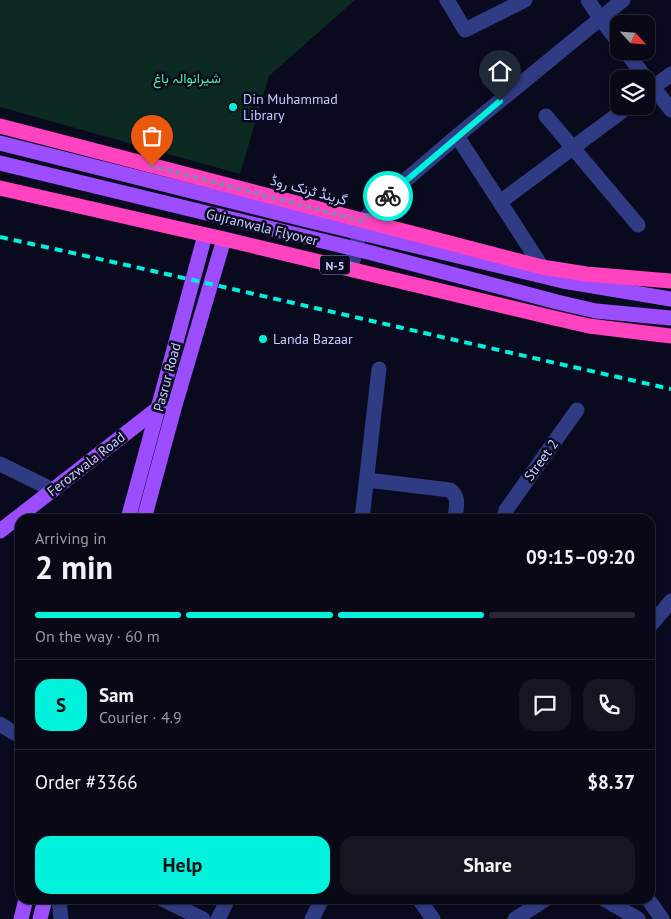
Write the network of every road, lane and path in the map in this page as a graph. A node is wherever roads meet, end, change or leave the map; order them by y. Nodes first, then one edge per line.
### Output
1 (447, 0) edge
2 (525, 0) edge
3 (588, 0) edge
4 (623, 0) edge
5 (600, 18) junction
6 (610, 31) edge
7 (671, 74) edge
8 (655, 86) edge
9 (655, 95) edge
10 (671, 110) edge
11 (616, 115) edge
12 (546, 116) dead end
13 (0, 126) edge
14 (457, 136) junction
15 (0, 144) edge
16 (572, 148) junction
17 (0, 163) edge
18 (0, 188) edge
19 (500, 202) junction
20 (362, 221) junction
21 (638, 226) dead end
22 (205, 235) junction
23 (224, 238) junction
24 (542, 267) junction
25 (350, 269) junction
26 (671, 280) edge
27 (671, 299) edge
28 (671, 318) edge
29 (671, 336) edge
30 (379, 369) dead end
31 (167, 406) junction
32 (577, 410) dead end
33 (0, 464) edge
34 (367, 480) junction
35 (53, 490) junction
36 (22, 514) edge
37 (130, 514) edge
38 (145, 514) edge
39 (363, 514) edge
40 (456, 514) edge
41 (506, 514) edge
42 (15, 519) edge
43 (0, 531) edge
44 (671, 601) edge
45 (655, 620) edge
46 (0, 724) edge
47 (14, 732) dead end
48 (25, 904) edge
49 (44, 904) edge
50 (60, 904) edge
51 (172, 904) edge
52 (226, 904) edge
53 (320, 904) edge
54 (422, 904) edge
55 (538, 904) edge
56 (612, 904) edge
57 (652, 904) edge
58 (21, 919) edge
59 (40, 919) edge
60 (61, 919) edge
61 (203, 919) edge
62 (218, 919) edge
63 (312, 919) edge
64 (433, 919) edge
65 (515, 919) edge
66 (638, 919) edge
67 (662, 919) edge

1 - 2 street
3 - 5 street
4 - 5 street
5 - 6 street
5 - 14 street
7 - 8 street
9 - 10 street
11 - 16 street
12 - 16 street
13 - 20 highway, گرینڈ ٹرنک روڈ
14 - 19 street
14 - 20 street
15 - 27 main road, Gujranwala Flyover
16 - 19 street
16 - 21 street
17 - 28 main road, Gujranwala Flyover
18 - 22 highway, N-5
19 - 24 street
20 - 24 highway, گرینڈ ٹرنک روڈ
20 - 25 street
22 - 23 highway, N-5
22 - 31 main road, Pasrur Road
23 - 25 highway, N-5
23 - 31 main road, Pasrur Road
24 - 26 highway, گرینڈ ٹرنک روڈ
25 - 29 highway, N-5
30 - 34 street
31 - 35 main road, Ferozwala Road
31 - 37 main road, Pasrur Road
31 - 38 main road, Pasrur Road
32 - 41 street, Street 2
33 - 35 street
34 - 39 street
34 - 40 street
35 - 36 main road, Ferozwala Road
42 - 43 main road, Ferozwala Road
44 - 45 street
46 - 47 street
48 - 58 main road
49 - 59 main road
50 - 60 street
51 - 61 street
52 - 62 street
53 - 63 street
54 - 64 street
55 - 65 street
56 - 66 street
57 - 67 street

